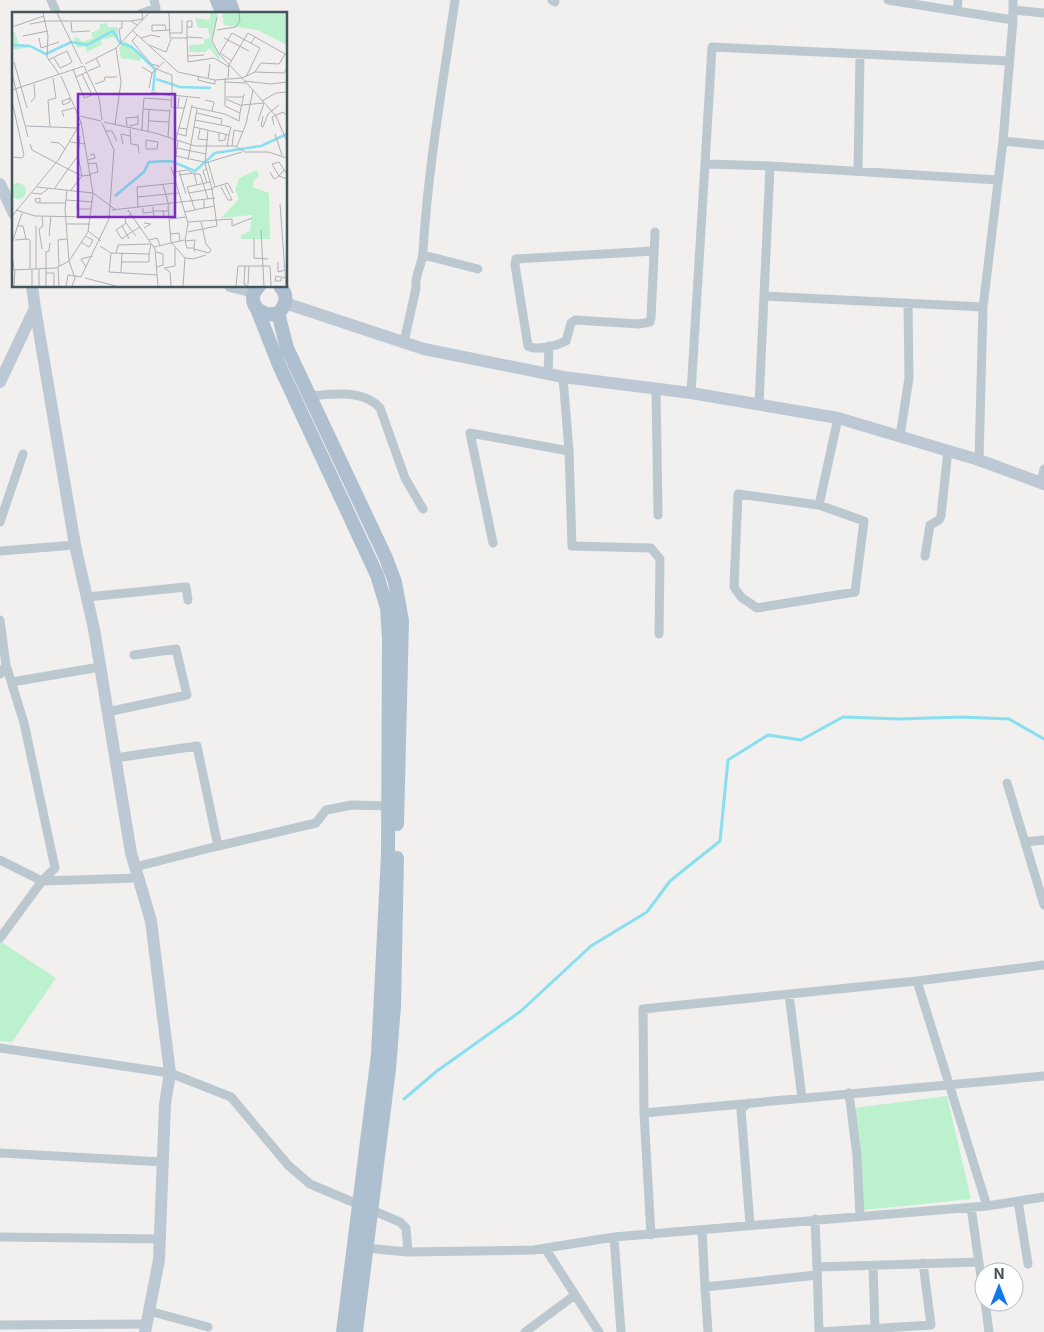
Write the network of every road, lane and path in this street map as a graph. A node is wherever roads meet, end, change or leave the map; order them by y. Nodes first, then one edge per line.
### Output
1 (51, 0) edge
2 (217, 0) edge
3 (229, 0) edge
4 (455, 0) edge
5 (888, 0) edge
6 (958, 0) edge
7 (1014, 0) edge
8 (157, 7) edge
9 (1013, 10) junction
10 (956, 11) junction
11 (56, 12) edge
12 (145, 12) edge
13 (221, 12) edge
14 (233, 12) edge
15 (1044, 13) edge
16 (1013, 20) junction
17 (860, 54) junction
18 (1009, 61) junction
19 (1003, 141) junction
20 (1044, 145) edge
21 (705, 164) junction
22 (770, 166) junction
23 (858, 171) junction
24 (998, 180) junction
25 (0, 184) edge
26 (12, 210) edge
27 (655, 232) dead end
28 (654, 251) junction
29 (423, 255) junction
30 (478, 269) dead end
31 (32, 288) edge
32 (281, 288) edge
33 (257, 289) edge
34 (764, 296) junction
35 (908, 303) junction
36 (983, 307) junction
37 (35, 308) junction
38 (282, 308) junction
39 (257, 309) junction
40 (404, 342) junction
41 (549, 346) junction
42 (3, 370) edge
43 (548, 374) junction
44 (564, 377) junction
45 (0, 382) edge
46 (656, 388) junction
47 (692, 393) junction
48 (308, 396) junction
49 (759, 404) junction
50 (838, 418) junction
51 (900, 436) junction
52 (948, 450) junction
53 (569, 451) junction
54 (23, 454) dead end
55 (979, 460) junction
56 (1044, 469) edge
57 (1043, 484) edge
58 (818, 505) junction
59 (423, 509) dead end
60 (658, 515) dead end
61 (0, 522) edge
62 (493, 543) dead end
63 (75, 545) junction
64 (0, 551) edge
65 (925, 556) dead end
66 (87, 597) junction
67 (188, 600) dead end
68 (0, 620) edge
69 (659, 634) dead end
70 (134, 655) dead end
71 (6, 665) junction
72 (100, 667) junction
73 (0, 674) edge
74 (12, 682) junction
75 (107, 712) junction
76 (115, 758) junction
77 (1008, 783) dead end
78 (388, 806) junction
79 (1044, 840) edge
80 (1025, 842) junction
81 (218, 846) junction
82 (0, 860) edge
83 (137, 872) junction
84 (42, 881) junction
85 (1044, 905) edge
86 (0, 938) edge
87 (1044, 964) edge
88 (917, 981) junction
89 (789, 994) junction
90 (0, 1048) edge
91 (170, 1073) junction
92 (1044, 1076) edge
93 (949, 1084) junction
94 (849, 1093) junction
95 (802, 1098) junction
96 (749, 1103) junction
97 (644, 1113) junction
98 (0, 1153) edge
99 (163, 1162) junction
100 (1044, 1197) edge
101 (1018, 1201) junction
102 (365, 1206) junction
103 (987, 1206) junction
104 (971, 1207) junction
105 (860, 1216) junction
106 (815, 1219) junction
107 (750, 1225) junction
108 (702, 1230) junction
109 (651, 1235) junction
110 (0, 1237) edge
111 (614, 1237) junction
112 (160, 1240) junction
113 (366, 1248) junction
114 (545, 1248) junction
115 (408, 1252) junction
116 (974, 1262) edge
117 (979, 1262) edge
118 (923, 1263) junction
119 (1028, 1264) dead end
120 (873, 1265) junction
121 (817, 1271) junction
122 (705, 1287) junction
123 (575, 1295) junction
124 (149, 1311) junction
125 (986, 1312) edge
126 (0, 1326) edge
127 (208, 1326) dead end
128 (146, 1328) edge
129 (875, 1328) junction
130 (343, 1332) edge
131 (356, 1332) edge
132 (525, 1332) edge
133 (599, 1332) edge
134 (621, 1332) edge
135 (708, 1332) edge
136 (819, 1332) edge
137 (989, 1332) edge

1 - 11 street
2 - 13 main road
3 - 14 main road
4 - 29 street
5 - 10 street
6 - 10 street
7 - 9 street
8 - 12 street
9 - 15 street
9 - 16 street
10 - 16 street
16 - 18 street
17 - 18 street
17 - 21 street
17 - 23 street
18 - 19 street
19 - 20 street
19 - 24 street
21 - 22 street
21 - 47 street
22 - 23 street
22 - 34 street
23 - 24 street
24 - 36 street
25 - 26 street
27 - 28 street
28 - 41 street
28 - 41 street
29 - 30 street
29 - 40 street
31 - 37 street
32 - 38 main road
33 - 39 main road
34 - 35 street
34 - 49 street
35 - 36 street
35 - 51 street
36 - 55 street
37 - 42 street
37 - 63 street
38 - 39 main road
38 - 40 street
38 - 48 main road
39 - 78 main road
40 - 43 street
41 - 43 street
42 - 45 street
43 - 44 street
44 - 46 street
44 - 53 street
46 - 47 street
46 - 60 street
47 - 49 street
48 - 59 street
48 - 102 main road
49 - 50 street
50 - 51 street
50 - 58 street
51 - 52 street
52 - 55 street
52 - 65 street
53 - 62 street
53 - 69 street
54 - 61 street
55 - 57 street
56 - 57 street
58 - 58 street
63 - 64 street
63 - 66 street
66 - 67 street
66 - 72 street
68 - 71 street
70 - 75 street
71 - 73 street
71 - 74 street
72 - 74 street
72 - 75 street
74 - 84 street
75 - 76 street
76 - 81 street
76 - 83 street
77 - 80 street
78 - 81 street
78 - 102 main road
79 - 80 street
80 - 85 street
81 - 83 street
82 - 84 street
83 - 84 street
83 - 91 street
84 - 86 street
87 - 88 street
88 - 89 street
88 - 93 street
89 - 95 street
89 - 97 street
90 - 91 street
91 - 99 street
91 - 102 street
92 - 93 street
93 - 94 street
93 - 103 street
94 - 95 street
94 - 105 street
95 - 96 street
96 - 97 street
96 - 107 street
97 - 109 street
98 - 99 street
99 - 112 street
100 - 101 street
101 - 103 street
101 - 119 street
102 - 113 main road
102 - 115 street
102 - 130 main road
103 - 104 street
104 - 105 street
104 - 117 street
105 - 106 street
106 - 107 street
106 - 121 street
107 - 108 street
108 - 109 street
108 - 122 street
109 - 111 street
110 - 112 street
111 - 114 street
111 - 134 street
112 - 124 street
113 - 115 street
113 - 131 main road
114 - 115 street
114 - 123 street
116 - 118 street
118 - 120 street
118 - 129 street
120 - 121 street
120 - 129 street
121 - 122 street
121 - 136 street
122 - 135 street
123 - 132 street
123 - 133 street
124 - 127 street
124 - 128 street
125 - 137 street
126 - 128 street
129 - 136 street

